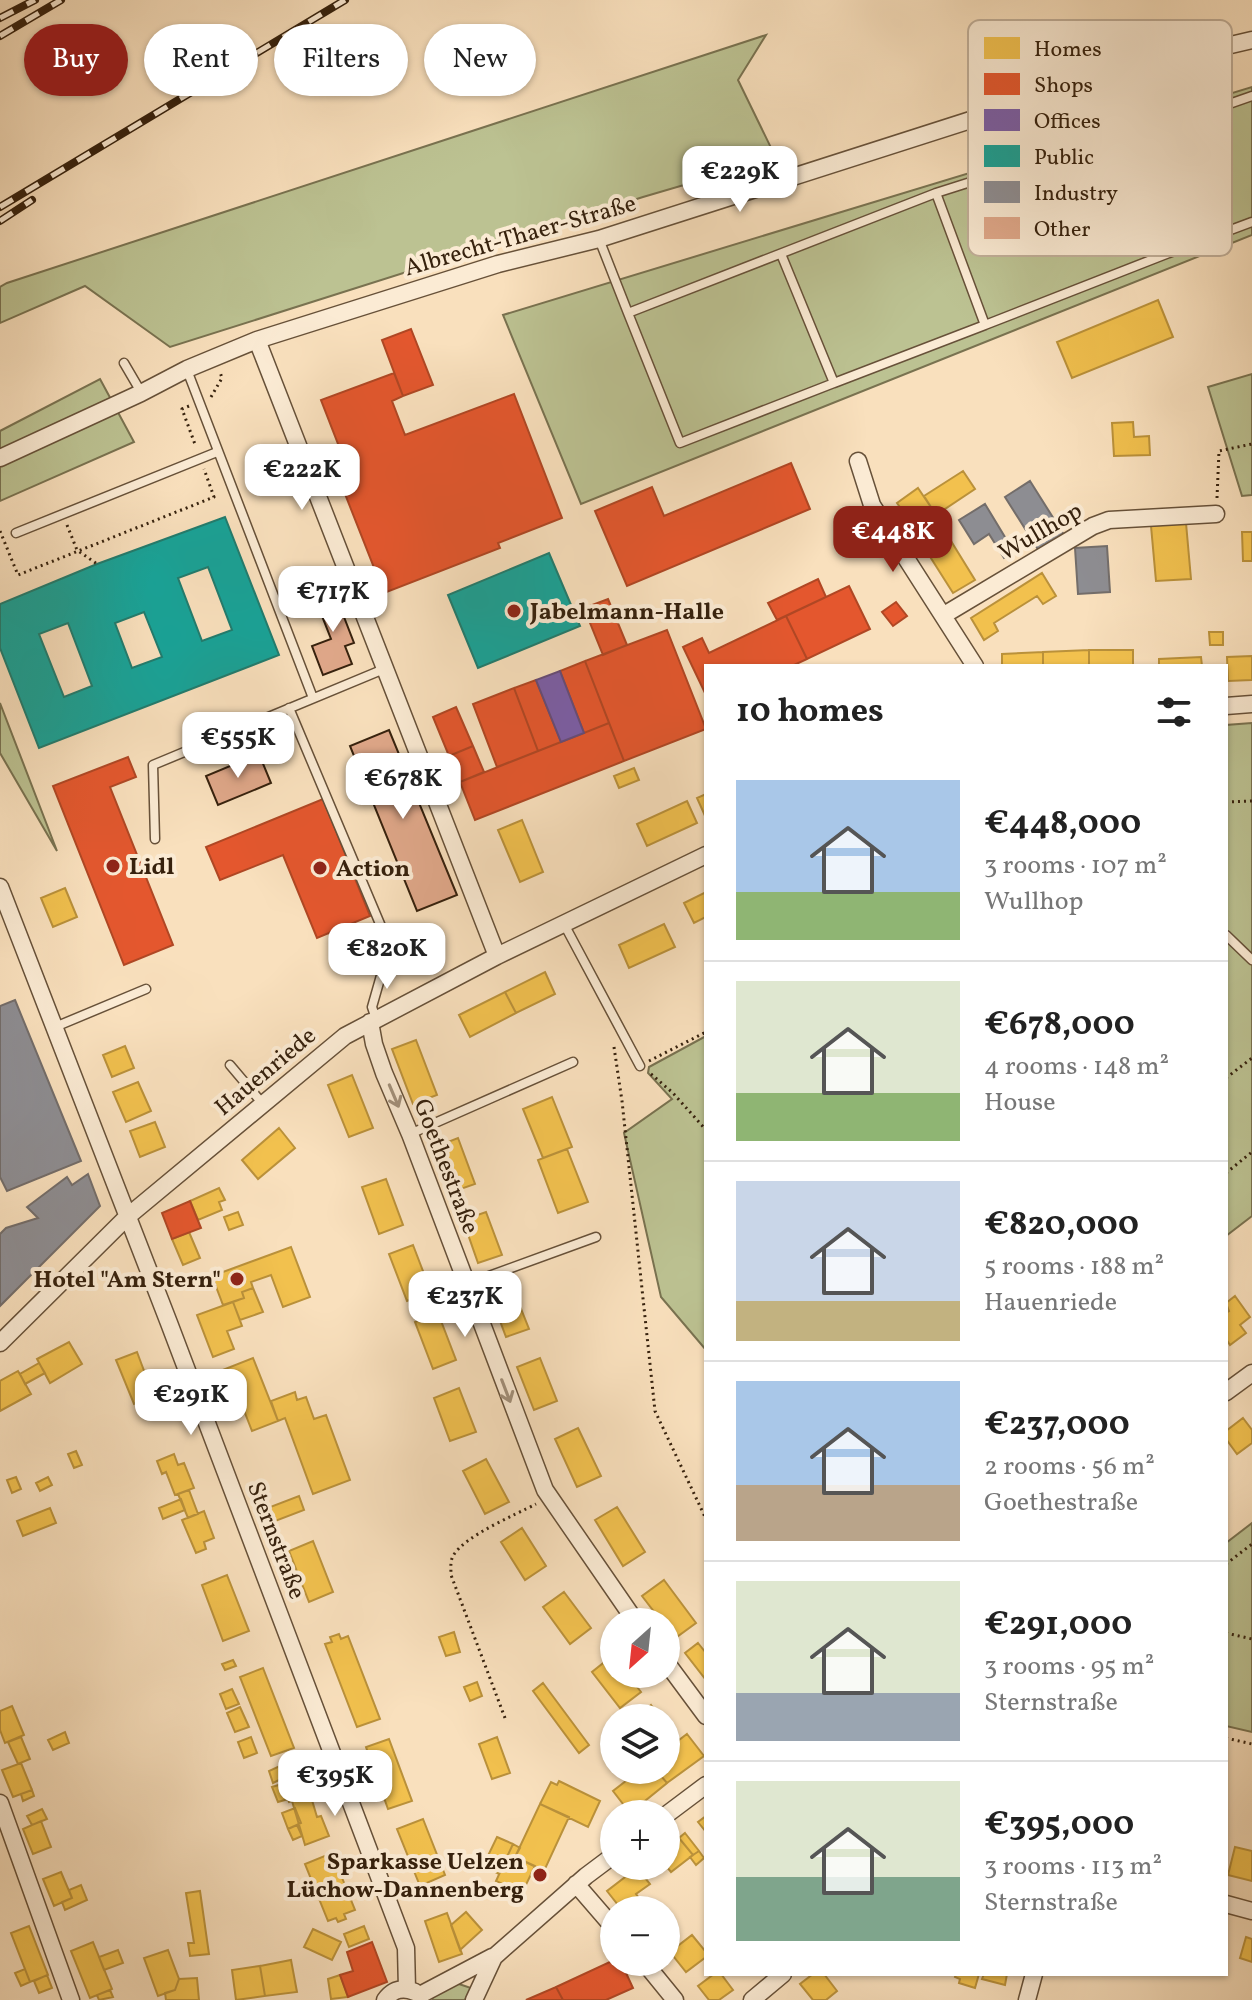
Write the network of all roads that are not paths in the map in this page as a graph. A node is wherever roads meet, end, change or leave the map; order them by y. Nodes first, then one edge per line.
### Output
1 (1252, 40) edge
2 (1232, 45) edge
3 (1252, 96) edge
4 (1232, 103) edge
5 (968, 121) edge
6 (968, 183) edge
7 (936, 193) junction
8 (1252, 222) edge
9 (1232, 229) edge
10 (599, 239) junction
11 (781, 254) junction
12 (1161, 256) edge
13 (628, 313) junction
14 (985, 325) junction
15 (257, 340) junction
16 (124, 363) dead end
17 (187, 369) junction
18 (834, 383) junction
19 (141, 393) junction
20 (217, 452) junction
21 (0, 458) edge
22 (858, 461) dead end
23 (1216, 514) road end
24 (16, 533) dead end
25 (944, 615) junction
26 (974, 664) edge
27 (384, 669) junction
28 (313, 698) junction
29 (1252, 704) edge
30 (1228, 706) edge
31 (289, 708) junction
32 (155, 839) dead end
33 (704, 856) edge
34 (0, 887) edge
35 (564, 923) junction
36 (1228, 937) edge
37 (497, 956) junction
38 (1252, 960) edge
39 (146, 989) dead end
40 (373, 1020) junction
41 (54, 1028) junction
42 (573, 1062) dead end
43 (230, 1065) dead end
44 (640, 1066) road end
45 (264, 1104) junction
46 (410, 1134) junction
47 (127, 1217) junction
48 (596, 1237) dead end
49 (467, 1284) junction
50 (0, 1343) edge
51 (1252, 1373) edge
52 (1228, 1391) edge
53 (626, 1608) edge
54 (680, 1681) edge
55 (704, 1713) edge
56 (704, 1786) edge
57 (0, 1803) edge
58 (680, 1804) edge
59 (600, 1866) edge
60 (576, 1884) junction
61 (1228, 1905) edge
62 (1252, 1911) edge
63 (600, 1912) edge
64 (494, 1957) junction
65 (656, 1976) edge
66 (781, 1976) edge
67 (1033, 1976) edge
68 (417, 1995) edge
69 (71, 2000) edge
70 (385, 2000) edge
71 (474, 2000) edge
72 (675, 2000) edge
73 (752, 2000) edge
74 (1027, 2000) edge

1 - 2 street, Albrecht-Thaer-Straße
3 - 4 lane
5 - 10 street, Albrecht-Thaer-Straße
6 - 7 lane
7 - 11 lane
7 - 14 lane
8 - 9 lane
10 - 13 lane
10 - 15 street, Albrecht-Thaer-Straße
11 - 13 lane
11 - 18 lane
12 - 14 lane
13 - 18 lane
14 - 18 lane
15 - 17 street, Albrecht-Thaer-Straße
15 - 27 street
16 - 19 lane
17 - 19 street, Albrecht-Thaer-Straße
17 - 20 lane
19 - 21 street, Albrecht-Thaer-Straße
20 - 24 lane
20 - 28 lane
22 - 25 street
23 - 25 street, Wullhop
25 - 26 street
27 - 28 lane
27 - 37 street
28 - 31 lane
29 - 30 street
31 - 32 lane
31 - 40 lane
33 - 35 street, Hauenriede
34 - 41 street, Sternstraße
35 - 37 street, Hauenriede
35 - 44 lane
36 - 38 lane
37 - 40 street, Hauenriede
39 - 41 lane
40 - 45 street, Hauenriede
40 -> 46 street, Goethestraße
41 - 47 street, Sternstraße
42 - 46 lane
43 - 45 lane
45 - 47 street, Hauenriede
46 - 49 street, Goethestraße
47 - 50 street, Hauenriede
47 - 68 street, Sternstraße
48 - 49 lane
49 -> 53 street, Goethestraße
51 - 52 street
54 - 55 street
56 - 58 street
57 - 69 street
59 - 60 street
60 - 63 street
60 - 64 street
61 - 62 street
64 - 68 street
64 - 71 street
65 - 72 street
66 - 73 street
67 - 74 street
68 - 70 street

